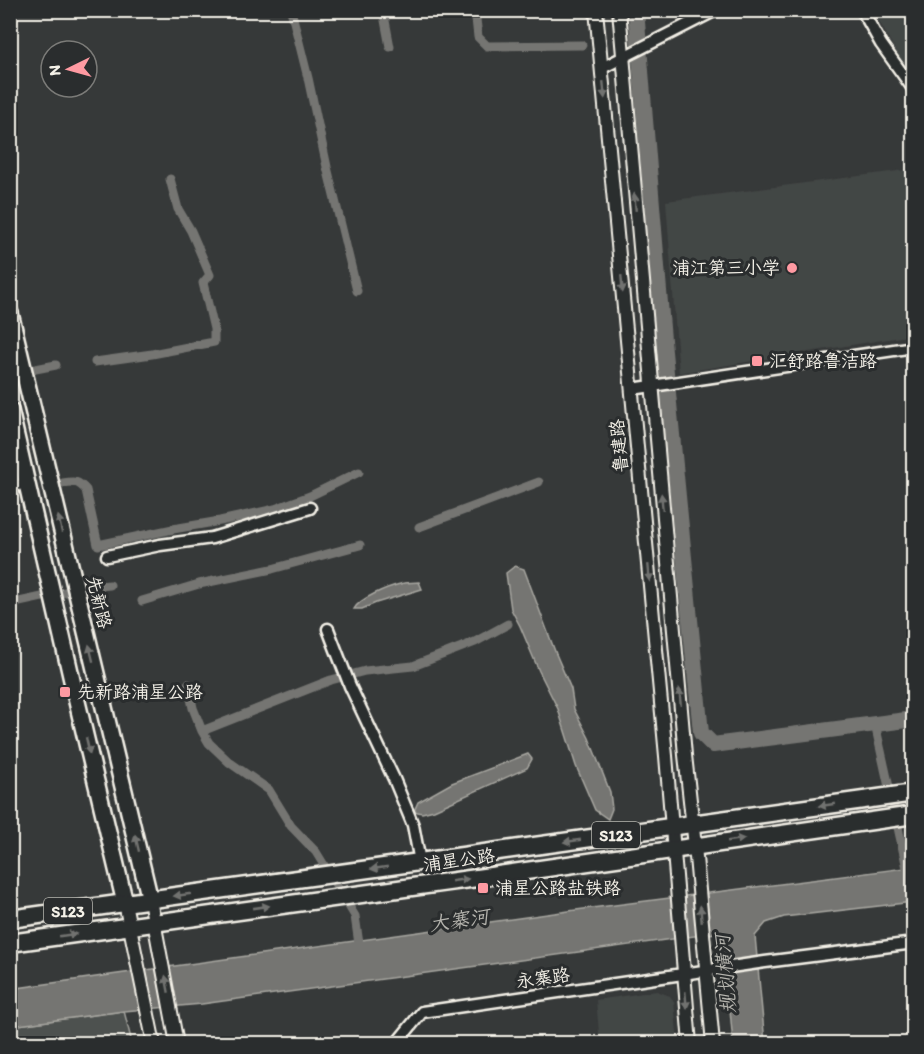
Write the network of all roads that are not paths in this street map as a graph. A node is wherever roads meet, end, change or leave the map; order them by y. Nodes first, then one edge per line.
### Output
1 (596, 10) edge
2 (619, 10) edge
3 (716, 10) edge
4 (862, 10) edge
5 (623, 58) junction
6 (602, 68) junction
7 (914, 90) edge
8 (10, 313) edge
9 (914, 347) edge
10 (652, 386) junction
11 (632, 389) junction
12 (10, 410) edge
13 (27, 483) junction
14 (10, 487) edge
15 (310, 508) dead end
16 (107, 556) dead end
17 (328, 628) dead end
18 (912, 794) edge
19 (913, 815) edge
20 (692, 824) junction
21 (672, 827) junction
22 (695, 846) junction
23 (674, 849) junction
24 (420, 862) junction
25 (150, 900) junction
26 (125, 903) junction
27 (10, 919) edge
28 (155, 923) junction
29 (130, 926) junction
30 (10, 943) edge
31 (914, 943) edge
32 (706, 970) junction
33 (684, 974) junction
34 (397, 1043) edge
35 (154, 1044) edge
36 (177, 1044) edge
37 (690, 1044) edge
38 (713, 1044) edge

1 - 6 street, 鲁建路
2 - 5 street
3 - 5 street
4 - 7 street
5 - 6 street
10 -> 5 street
6 -> 11 street, 鲁建路
25 -> 8 main road, 先新路
9 - 10 street
10 - 11 street
20 -> 10 street
11 -> 21 street, 鲁建路
12 - 13 main road
13 - 14 street
13 -> 26 main road
15 - 16 street
17 - 24 street
18 -> 20 main road, 浦星公路 / S123
22 -> 19 main road, 浦星公路 / S123
20 - 21 main road, 浦星公路 / S123
20 - 22 street
21 - 23 street, 鲁建路
21 -> 24 main road, 浦星公路 / S123
22 - 23 main road, 浦星公路 / S123
32 -> 22 street
28 -> 23 main road, 浦星公路 / S123
23 - 33 street, 鲁建路
24 -> 25 main road, 浦星公路 / S123
25 - 26 main road, 浦星公路 / S123
25 - 28 street
26 - 27 main road, 浦星公路 / S123
26 - 29 street
28 - 29 main road, 浦星公路 / S123
36 -> 28 street
30 -> 29 main road, 浦星公路 / S123
29 - 35 street
31 - 32 street, 永寨路
32 - 33 street, 永寨路
32 - 38 street
33 - 34 street, 永寨路
33 -> 37 street

